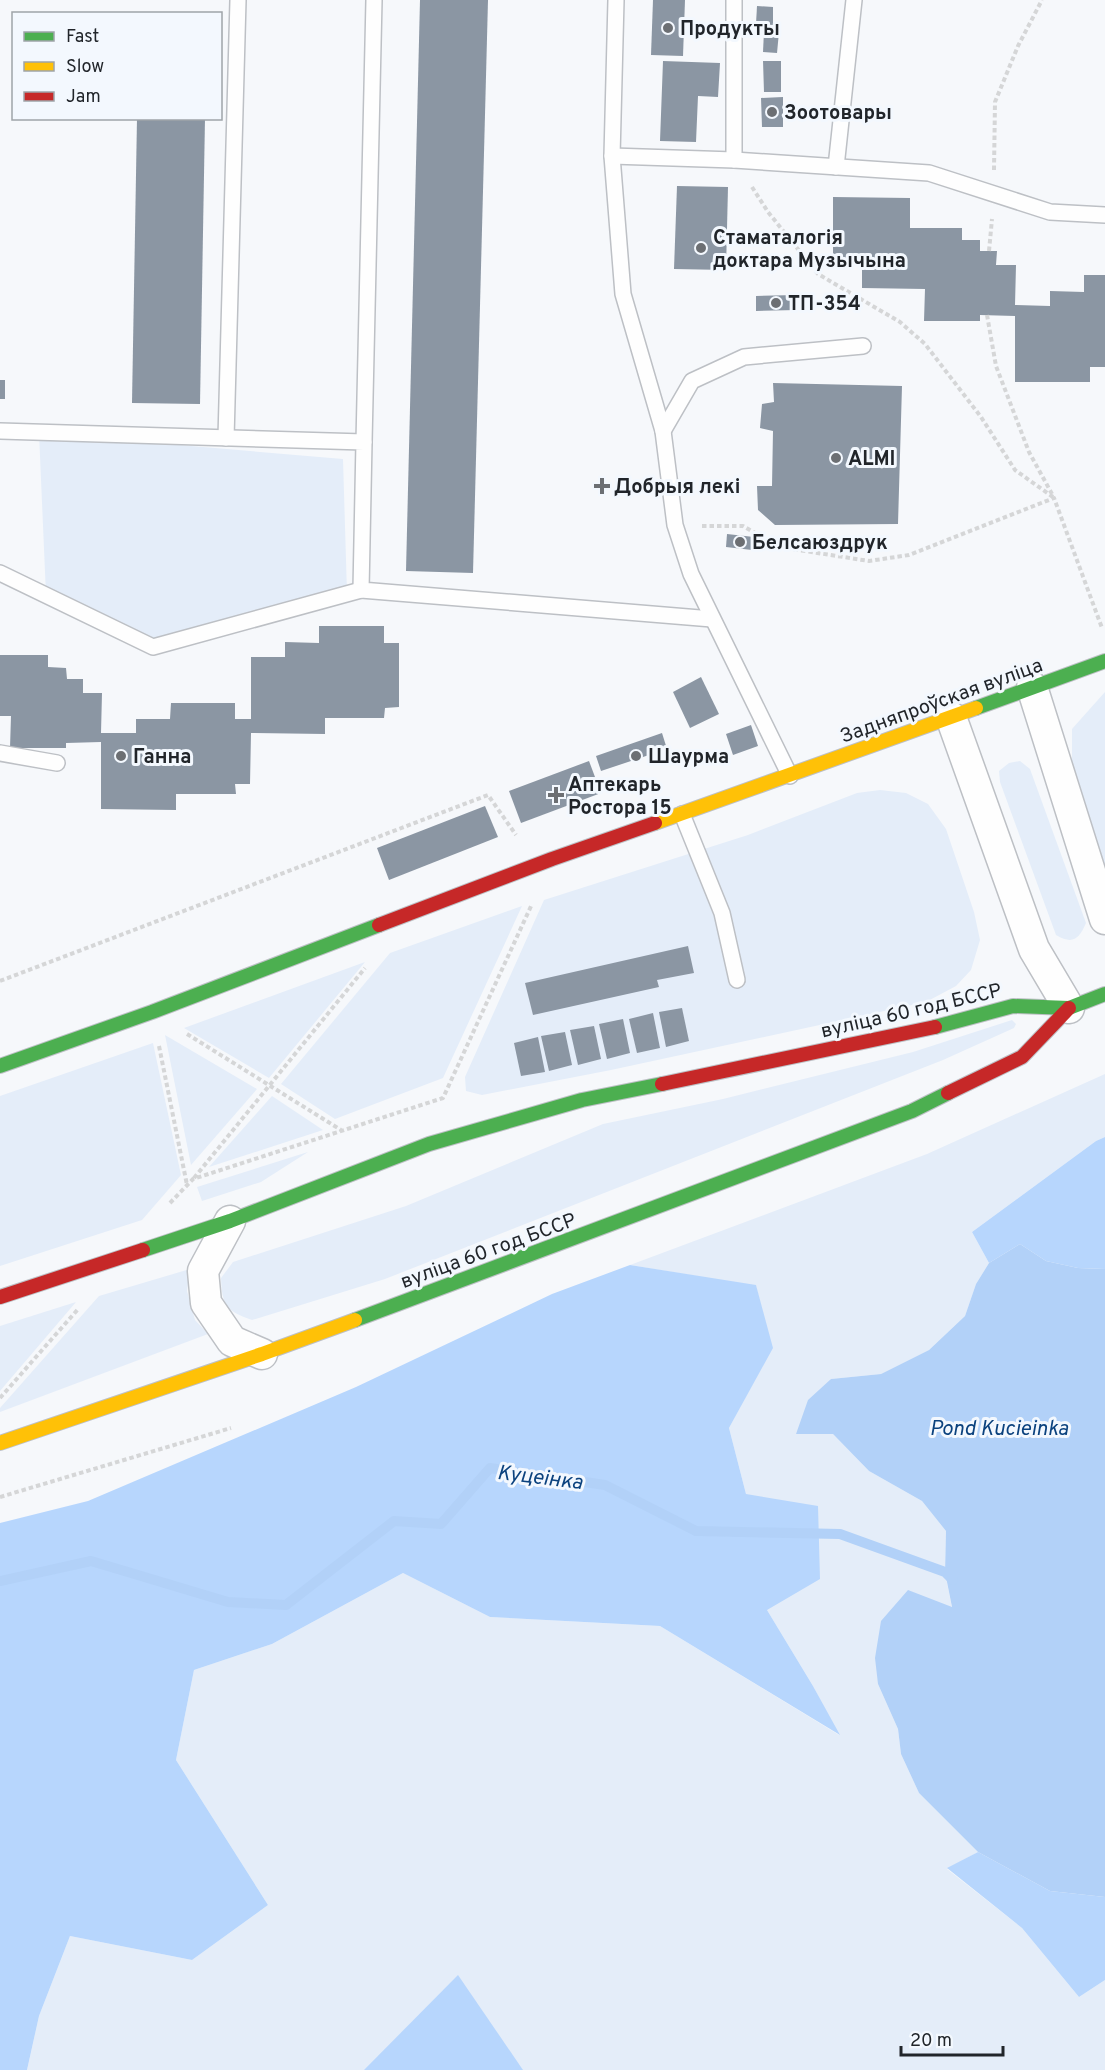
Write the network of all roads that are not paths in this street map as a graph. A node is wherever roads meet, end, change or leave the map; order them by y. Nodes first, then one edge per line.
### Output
1 (238, 0) edge
2 (374, 0) edge
3 (616, 0) edge
4 (734, 0) edge
5 (854, 0) edge
6 (612, 156) junction
7 (734, 160) junction
8 (836, 167) junction
9 (1105, 215) edge
10 (863, 346) dead end
11 (0, 431) edge
12 (663, 431) junction
13 (226, 438) junction
14 (364, 442) junction
15 (0, 573) edge
16 (361, 590) junction
17 (712, 619) junction
18 (1105, 661) edge
19 (1032, 687) junction
20 (951, 717) junction
21 (0, 753) edge
22 (57, 763) dead end
23 (790, 776) junction
24 (682, 814) junction
25 (1105, 919) edge
26 (737, 980) dead end
27 (1105, 994) edge
28 (1069, 1008) junction
29 (0, 1066) edge
30 (230, 1221) junction
31 (0, 1297) edge
32 (262, 1354) junction
33 (0, 1443) edge

1 - 13 lane
2 - 14 lane
3 - 6 lane
4 - 7 lane
5 - 8 lane
6 - 7 lane
6 - 12 lane
7 - 8 lane
8 - 9 lane
10 - 12 lane
11 - 13 lane
12 - 17 lane
13 - 14 lane
14 - 16 lane
15 - 16 lane
16 - 17 lane
17 - 23 lane
18 - 19 main road, Задняпроўская вуліца
19 - 20 main road, Задняпроўская вуліца
19 - 25 street
20 - 23 main road, Задняпроўская вуліца
20 - 28 street
21 - 22 lane
23 - 24 main road, Задняпроўская вуліца
24 - 26 lane
24 - 29 main road, Задняпроўская вуліца
27 - 28 main road
28 - 30 main road, вуліца 60 год БССР
28 - 32 main road, вуліца 60 год БССР
30 - 31 main road, вуліца 60 год БССР
30 - 32 street
32 - 33 main road, вуліца 60 год БССР

